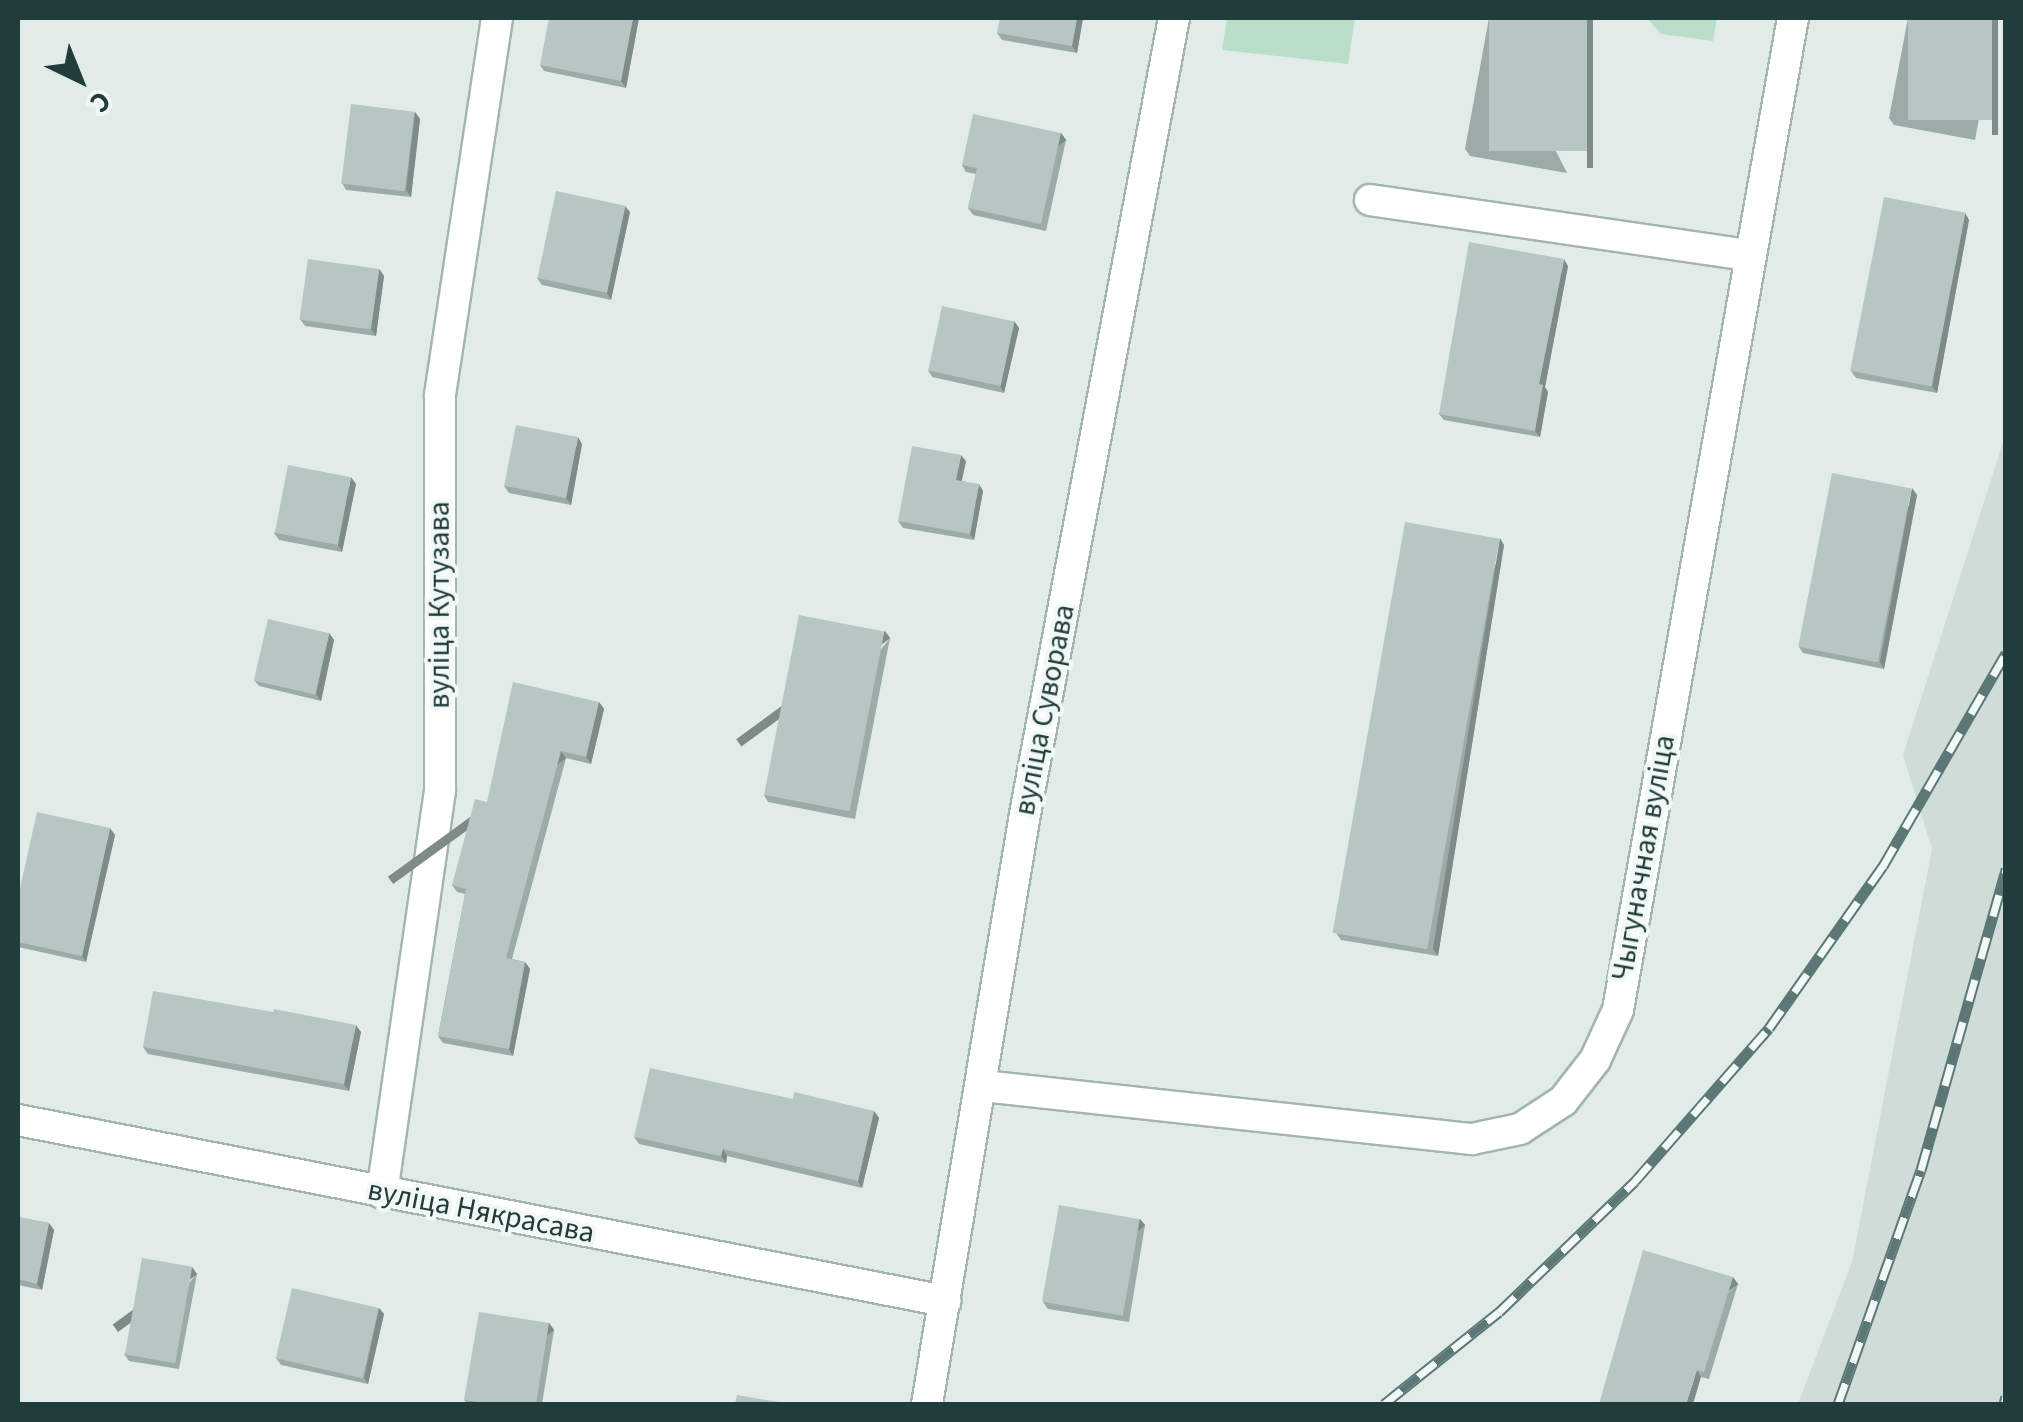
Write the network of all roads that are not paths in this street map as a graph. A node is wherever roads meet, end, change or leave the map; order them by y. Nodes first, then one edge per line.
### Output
1 (496, 18) edge
2 (1174, 18) edge
3 (1793, 18) edge
4 (1370, 200) dead end
5 (1749, 255) junction
6 (983, 1086) junction
7 (18, 1120) edge
8 (382, 1193) junction
9 (945, 1301) junction
10 (927, 1404) edge

1 - 8 street, вуліца Кутузава
2 - 6 street, вуліца Суворава
3 - 5 street, Чыгуначная вуліца
4 - 5 street
5 - 6 street, Чыгуначная вуліца
6 - 9 street, вуліца Суворава
7 - 8 street, вуліца Някрасава
8 - 9 street, вуліца Някрасава
9 - 10 street, вуліца Суворава

